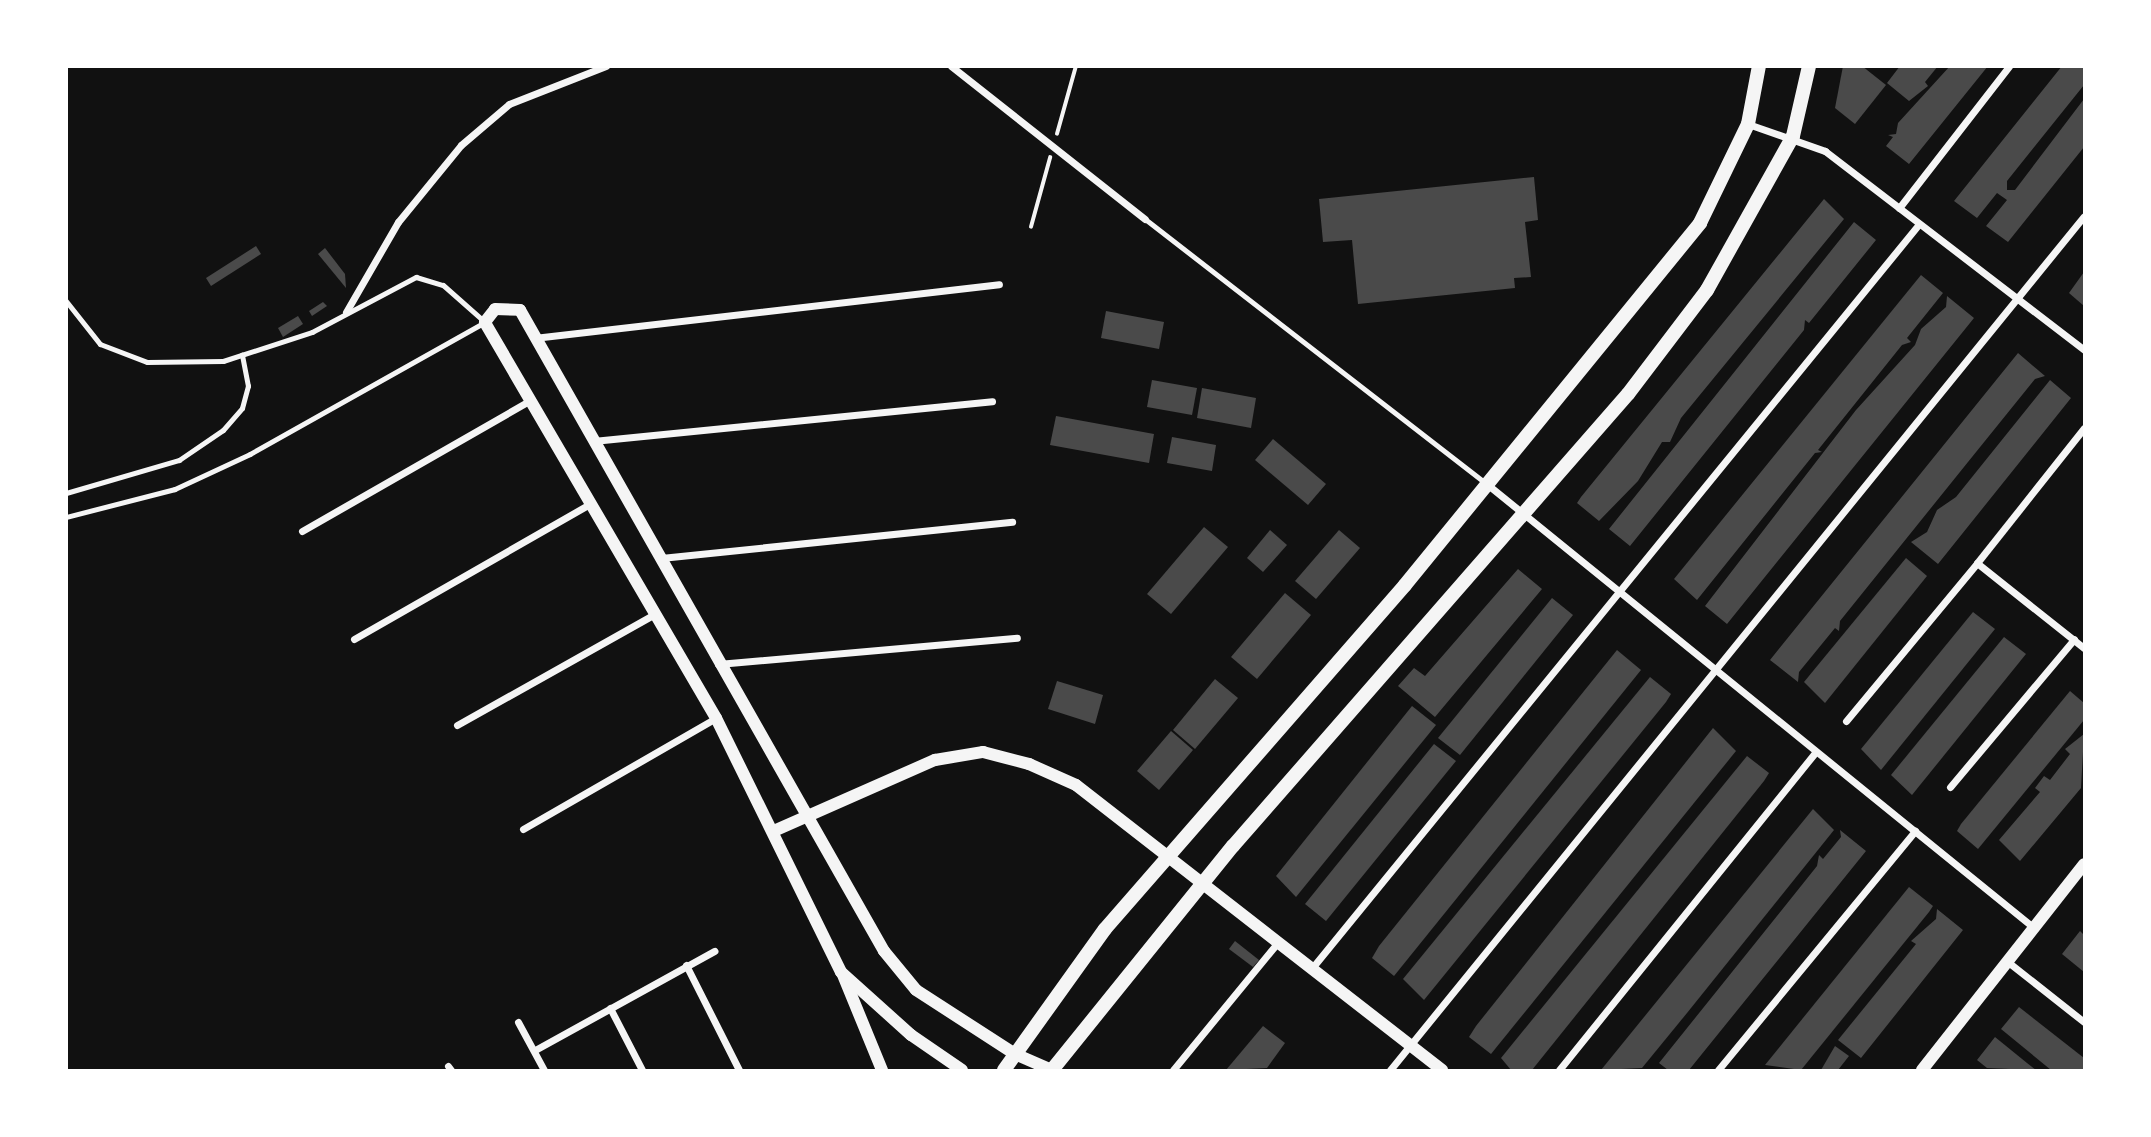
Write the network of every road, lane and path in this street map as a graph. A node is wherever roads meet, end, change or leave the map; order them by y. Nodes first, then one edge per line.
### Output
1 (606, 66) edge
2 (951, 66) edge
3 (1759, 66) edge
4 (1809, 66) edge
5 (2009, 66) edge
6 (1748, 124) junction
7 (1793, 136) junction
8 (1899, 208) junction
9 (2084, 216) edge
10 (1144, 219) joint
11 (1919, 224) junction
12 (999, 284) dead end
13 (2020, 299) junction
14 (66, 301) edge
15 (346, 312) junction
16 (485, 322) junction
17 (534, 338) junction
18 (2084, 350) edge
19 (242, 355) junction
20 (531, 400) junction
21 (992, 401) dead end
22 (2084, 428) edge
23 (590, 441) junction
24 (1488, 485) junction
25 (66, 493) edge
26 (590, 504) junction
27 (1522, 512) junction
28 (66, 517) edge
29 (1012, 522) dead end
30 (302, 531) dead end
31 (657, 559) junction
32 (1977, 563) junction
33 (1618, 592) junction
34 (653, 615) junction
35 (1017, 638) dead end
36 (354, 639) dead end
37 (2074, 639) junction
38 (2084, 648) edge
39 (718, 664) junction
40 (1716, 672) junction
41 (716, 718) junction
42 (1846, 721) dead end
43 (457, 725) dead end
44 (1816, 752) junction
45 (1950, 787) dead end
46 (803, 814) junction
47 (523, 829) dead end
48 (776, 830) junction
49 (1915, 831) junction
50 (1167, 856) junction
51 (2084, 864) edge
52 (1202, 883) junction
53 (2034, 928) junction
54 (1278, 942) junction
55 (714, 951) dead end
56 (2008, 962) junction
57 (686, 965) junction
58 (1312, 968) junction
59 (841, 972) junction
60 (610, 1008) junction
61 (519, 1022) dead end
62 (2084, 1022) edge
63 (1410, 1046) junction
64 (535, 1050) junction
65 (1015, 1054) junction
66 (1929, 1068) edge
67 (544, 1070) edge
68 (642, 1070) edge
69 (739, 1070) edge
70 (882, 1070) edge
71 (962, 1070) edge
72 (1004, 1070) edge
73 (1052, 1070) edge
74 (1173, 1070) edge
75 (1390, 1070) edge
76 (1442, 1070) edge
77 (1559, 1070) edge
78 (1718, 1070) edge

1 - 15 street
2 - 10 street
3 - 6 main road
4 - 7 main road
5 - 8 street
6 - 7 street
6 - 24 main road
7 - 8 street
7 - 27 main road
8 - 11 street
9 - 13 street
10 - 24 lane
11 - 13 street
11 - 33 street
12 - 17 street
13 - 18 street
13 - 40 street
14 - 19 lane
15 - 16 lane
15 - 19 lane
16 - 17 street
16 - 20 street
16 - 28 lane
17 - 23 street
19 - 25 lane
20 - 26 street
20 - 30 street
21 - 23 street
22 - 32 street
23 - 31 street
24 - 27 street
24 - 50 main road
26 - 34 street
26 - 36 street
27 - 33 street
27 - 52 main road
29 - 31 street
31 - 39 street
32 - 37 street
32 - 42 street
33 - 40 street
33 - 58 street
34 - 41 street
34 - 43 street
35 - 39 street
37 - 38 street
37 - 45 street
39 - 46 street
40 - 44 street
40 - 63 street
41 - 47 street
41 - 48 street
44 - 49 street
44 - 77 street
46 - 48 street
46 - 50 street
46 - 65 street
48 - 59 street
49 - 53 street
49 - 78 street
50 - 52 street
50 - 65 main road
51 - 53 street
52 - 54 street
52 - 73 main road
53 - 56 street
54 - 58 street
54 - 74 street
55 - 57 street
56 - 62 street
56 - 66 street
57 - 60 street
57 - 69 street
58 - 63 street
59 - 70 street
59 - 71 street
60 - 64 street
60 - 68 street
61 - 64 street
63 - 75 street
63 - 76 street
64 - 67 street
65 - 72 main road
65 - 73 street

